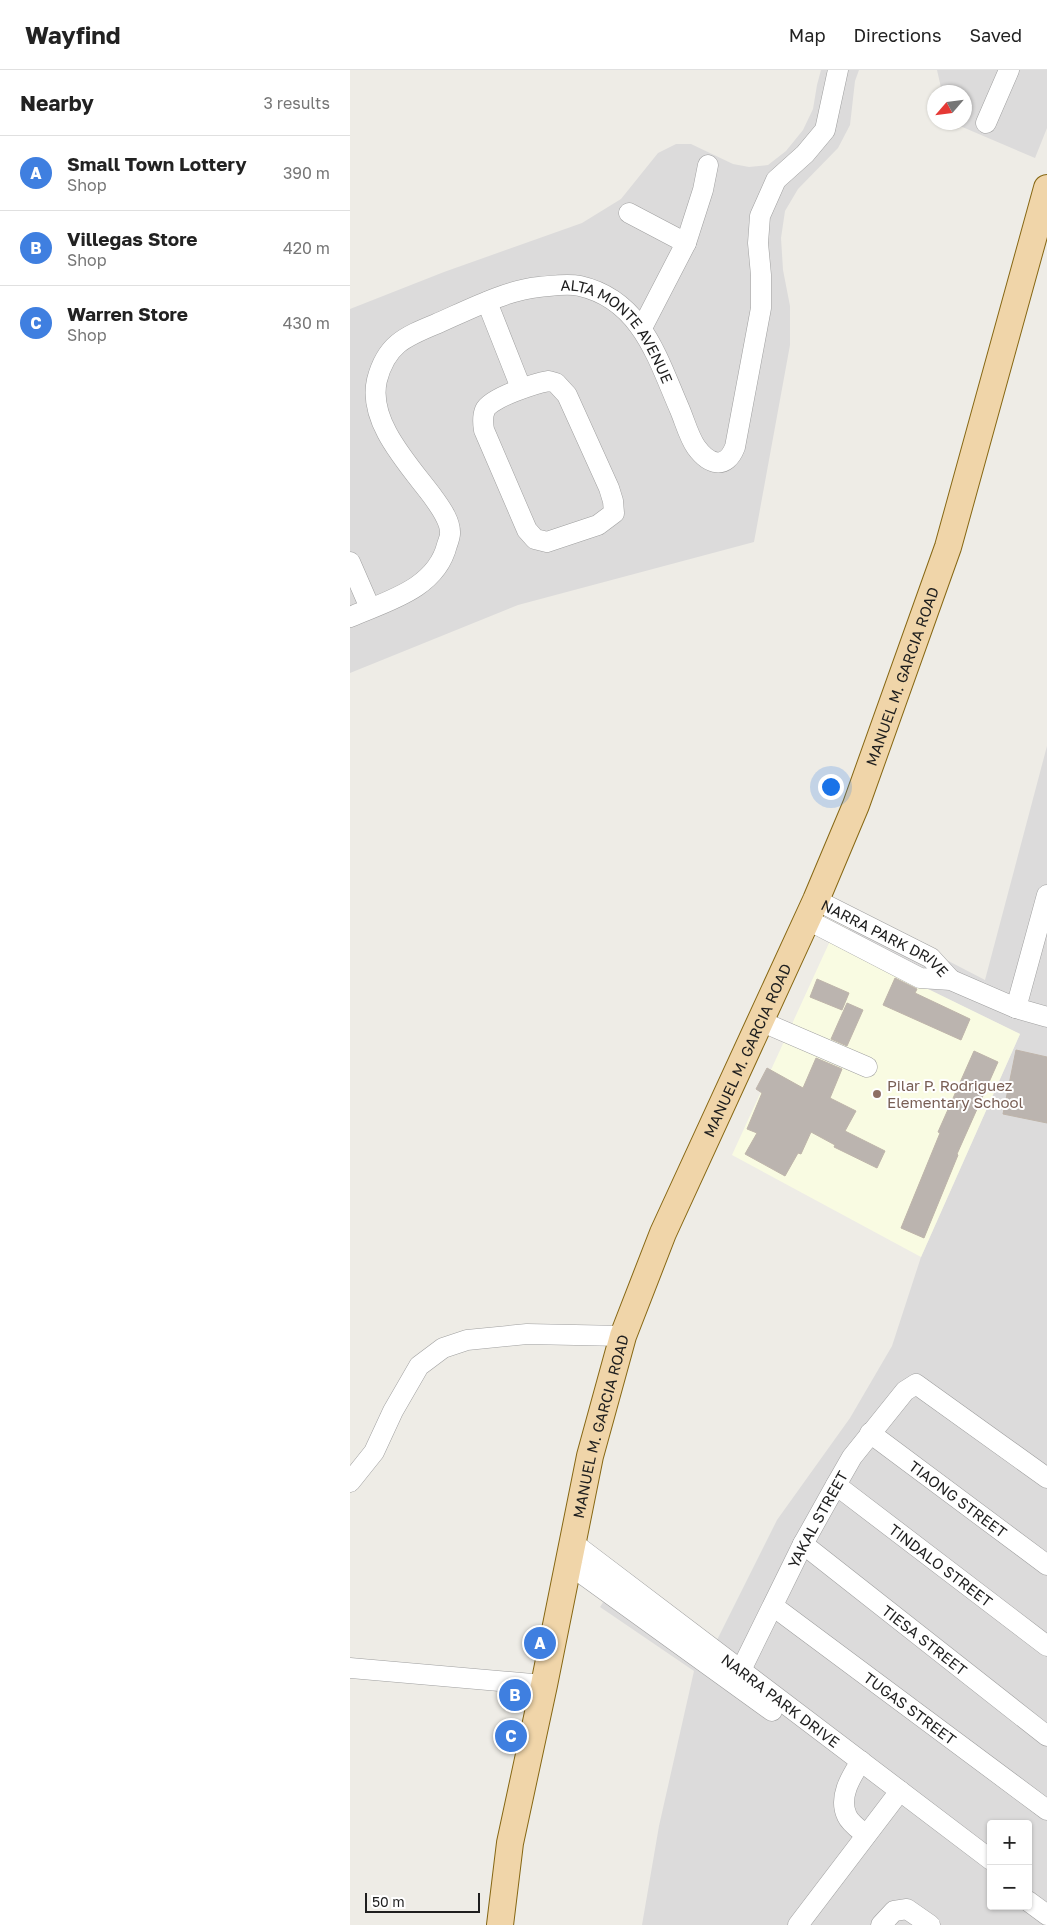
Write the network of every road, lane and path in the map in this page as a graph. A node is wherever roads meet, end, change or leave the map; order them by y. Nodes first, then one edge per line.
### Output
1 (838, 70) edge
2 (1009, 70) edge
3 (986, 123) dead end
4 (708, 164) dead end
5 (1047, 188) edge
6 (629, 213) dead end
7 (686, 243) junction
8 (487, 302) junction
9 (642, 328) junction
10 (521, 388) junction
11 (350, 562) edge
12 (370, 608) junction
13 (350, 617) edge
14 (1047, 895) edge
15 (811, 909) junction
16 (1042, 932) edge
17 (1016, 1008) junction
18 (1047, 1017) edge
19 (760, 1021) junction
20 (867, 1067) dead end
21 (623, 1336) junction
22 (870, 1433) junction
23 (1047, 1478) edge
24 (350, 1482) edge
25 (836, 1485) junction
26 (803, 1544) junction
27 (570, 1553) junction
28 (1047, 1565) edge
29 (772, 1606) junction
30 (1047, 1646) edge
31 (350, 1668) edge
32 (741, 1670) junction
33 (544, 1685) junction
34 (1047, 1736) edge
35 (858, 1766) junction
36 (896, 1795) junction
37 (1047, 1810) edge
38 (866, 1835) junction
39 (987, 1857) edge
40 (987, 1870) edge
41 (1032, 1891) edge
42 (1047, 1902) edge
43 (1032, 1904) edge
44 (1047, 1915) edge
45 (500, 1925) edge
46 (798, 1925) edge
47 (881, 1925) edge
48 (930, 1925) edge

1 - 9 street, ALTA MONTE AVENUE
2 - 3 street
4 - 7 street
5 - 15 main road, MANUEL M. GARCIA ROAD
6 - 7 street
7 - 9 street
8 - 9 street, ALTA MONTE AVENUE
8 - 10 street
8 - 12 street, ALTA MONTE AVENUE
10 - 10 street
11 - 12 street
12 - 13 street, ALTA MONTE AVENUE
14 - 16 street
15 - 17 street, NARRA PARK DRIVE
15 - 19 main road, MANUEL M. GARCIA ROAD
16 - 17 street
17 - 18 street, NARRA PARK DRIVE
19 - 20 street
19 - 21 main road, MANUEL M. GARCIA ROAD
21 - 24 street
21 - 27 main road, MANUEL M. GARCIA ROAD
22 - 23 street, YAKAL STREET
22 - 25 street, YAKAL STREET
22 - 28 street, TIAONG STREET
25 - 26 street, YAKAL STREET
25 - 30 street, TINDALO STREET
26 - 29 street, YAKAL STREET
26 - 34 street, TIESA STREET
27 - 32 street, NARRA PARK DRIVE
27 - 33 main road, MANUEL M. GARCIA ROAD
27 - 35 street, NARRA PARK DRIVE
29 - 32 street, YAKAL STREET
29 - 37 street, TUGAS STREET
31 - 33 street
32 - 35 street, NARRA PARK DRIVE
33 - 45 main road, MANUEL M. GARCIA ROAD
35 - 36 street, NARRA PARK DRIVE
35 - 38 street
36 - 38 street
36 - 39 street, NARRA PARK DRIVE
36 - 40 street, NARRA PARK DRIVE
38 - 46 street
41 - 42 street
43 - 44 street
47 - 48 street

